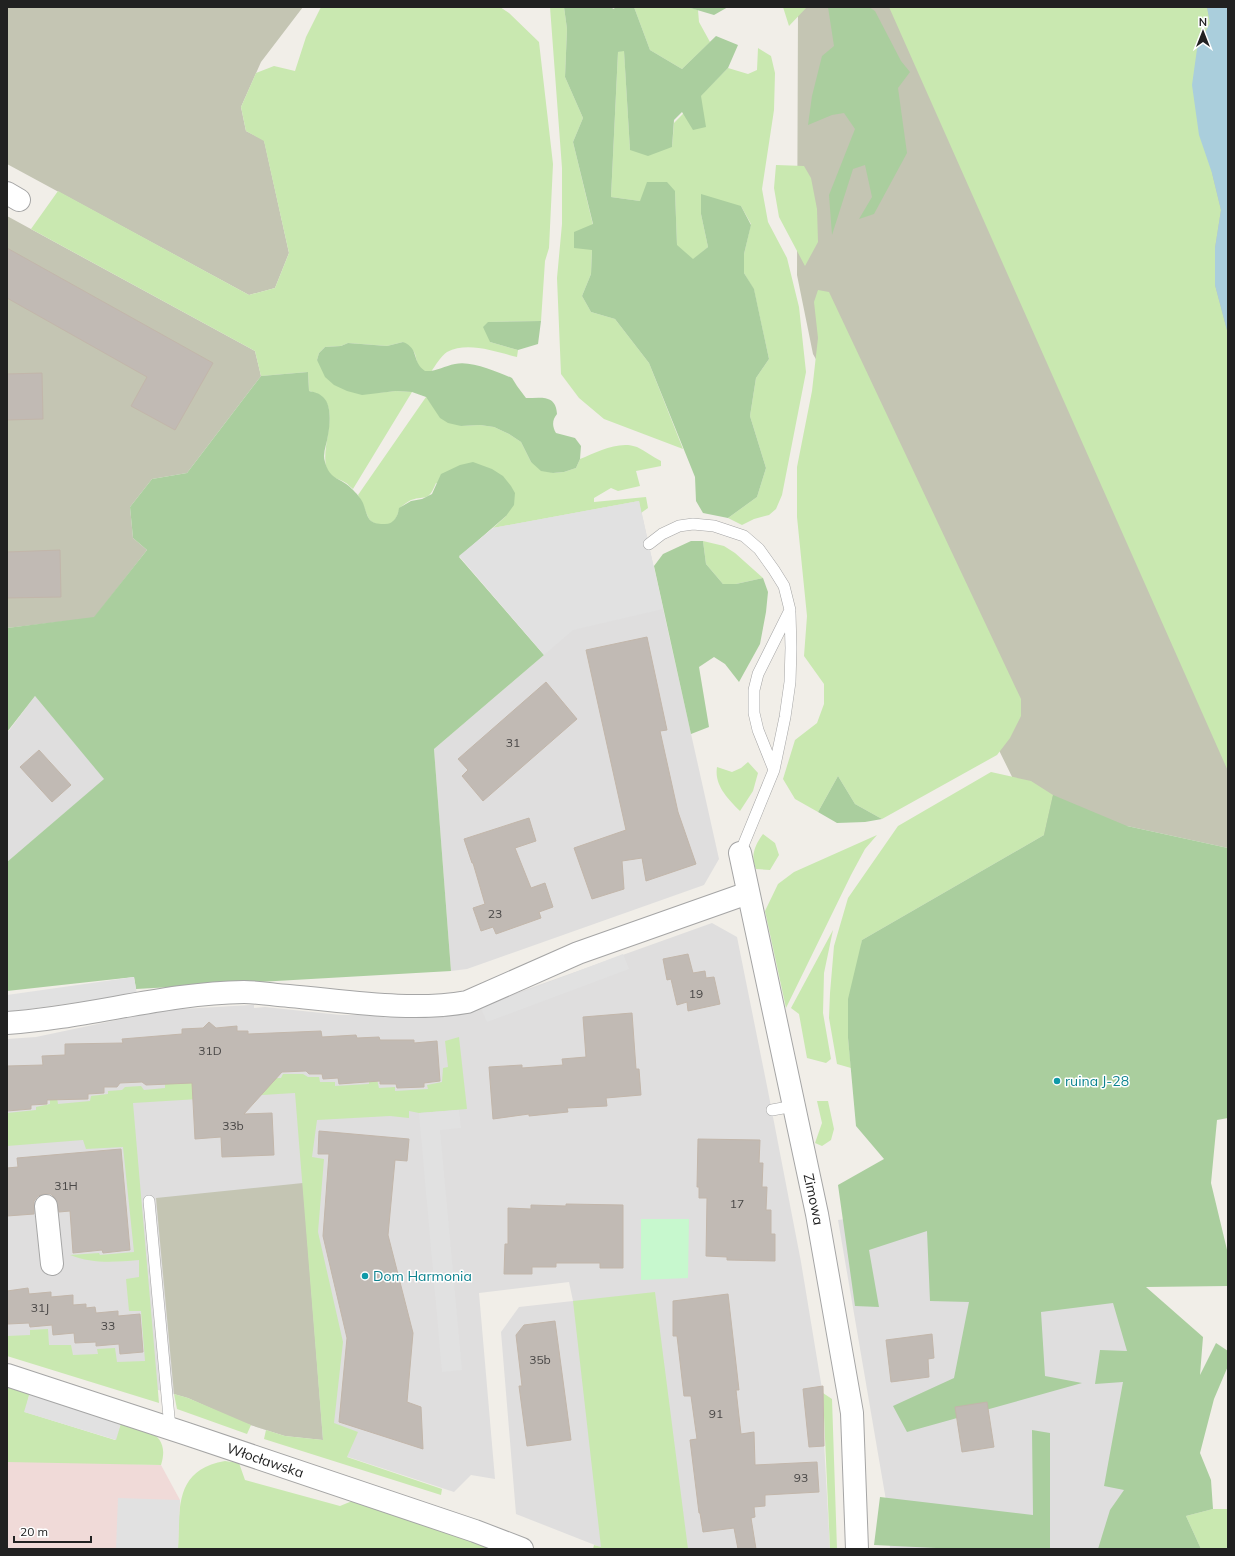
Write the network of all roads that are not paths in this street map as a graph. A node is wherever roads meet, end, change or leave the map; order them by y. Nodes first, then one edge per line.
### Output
1 (649, 544) dead end
2 (790, 610) junction
3 (774, 770) junction
4 (740, 853) joint
5 (748, 893) junction
6 (7, 1023) edge
7 (794, 1106) junction
8 (772, 1110) dead end
9 (149, 1201) dead end
10 (46, 1206) dead end
11 (52, 1264) dead end
12 (7, 1375) edge
13 (170, 1428) junction
14 (522, 1549) edge
15 (858, 1549) edge

1 - 2 lane
2 - 3 lane
2 - 3 lane
3 - 4 lane
4 - 5 street, Zimowa
5 - 6 street
5 - 7 street, Zimowa
7 - 8 lane
7 - 15 street, Zimowa
9 - 13 lane
10 - 11 street
12 - 13 street, Włocławska
13 - 14 street, Włocławska

